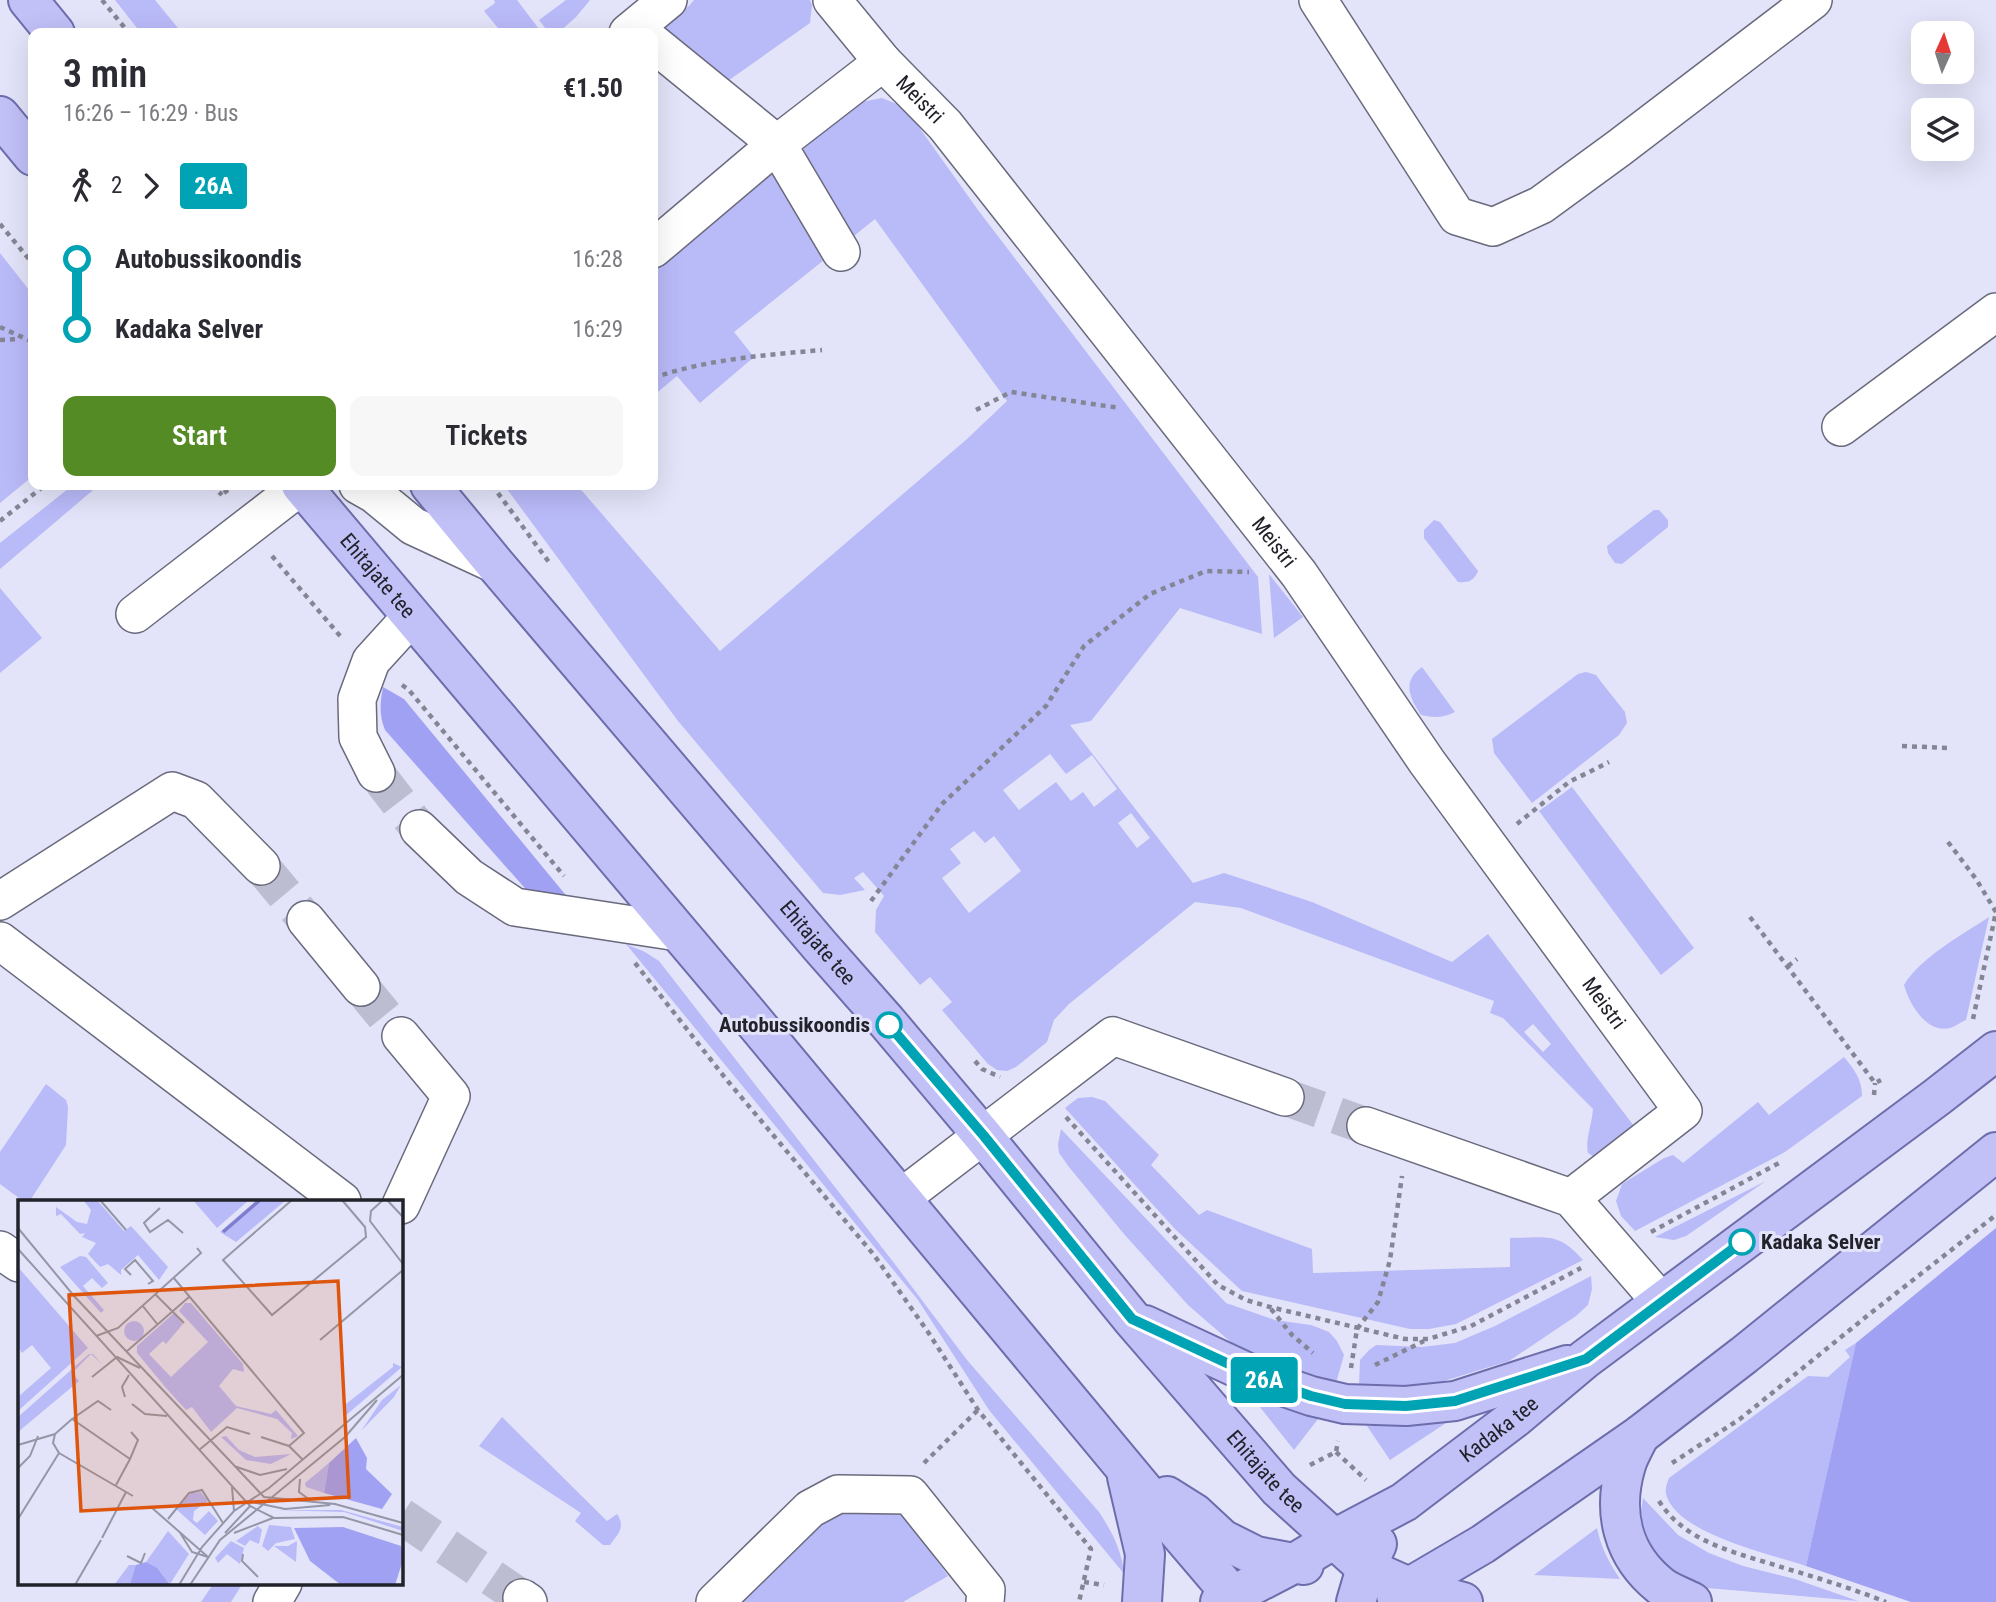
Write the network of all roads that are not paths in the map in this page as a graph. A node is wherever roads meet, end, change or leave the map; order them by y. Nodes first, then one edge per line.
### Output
1 (28, 0) edge
2 (668, 0) edge
3 (832, 0) edge
4 (1318, 0) edge
5 (1813, 0) edge
6 (51, 28) edge
7 (644, 28) edge
8 (658, 49) edge
9 (883, 62) junction
10 (0, 116) edge
11 (777, 144) junction
12 (28, 150) edge
13 (658, 245) edge
14 (841, 251) dead end
15 (1996, 312) edge
16 (1841, 428) dead end
17 (295, 490) edge
18 (305, 490) edge
19 (366, 490) edge
20 (434, 490) edge
21 (495, 565) junction
22 (135, 614) dead end
23 (411, 617) junction
24 (376, 774) tunnel mouth
25 (419, 829) tunnel mouth
26 (261, 866) tunnel mouth
27 (0, 901) edge
28 (306, 920) tunnel mouth
29 (678, 932) junction
30 (0, 941) edge
31 (361, 987) tunnel mouth
32 (401, 1036) tunnel mouth
33 (1984, 1037) edge
34 (1285, 1097) tunnel mouth
35 (1366, 1126) tunnel mouth
36 (984, 1136) junction
37 (1996, 1152) edge
38 (901, 1198) junction
39 (1571, 1198) junction
40 (341, 1200) edge
41 (402, 1203) edge
42 (0, 1250) edge
43 (18, 1262) edge
44 (1661, 1302) junction
45 (1132, 1319) junction
46 (1586, 1359) junction
47 (1640, 1435) junction
48 (1124, 1468) junction
49 (1291, 1479) junction
50 (1395, 1507) junction
51 (1334, 1539) junction
52 (1483, 1544) junction
53 (1293, 1564) junction
54 (282, 1584) edge
55 (1361, 1585) edge
56 (1397, 1595) edge
57 (1230, 1600) edge
58 (272, 1602) edge
59 (715, 1602) edge
60 (985, 1602) edge
61 (1142, 1602) edge
62 (1278, 1602) edge
63 (1463, 1602) edge
64 (1692, 1602) edge

1 - 6 main road
2 - 7 lane
3 - 9 lane, Meistri
4 - 5 lane
8 - 11 lane
9 - 11 lane
9 - 39 lane, Meistri
10 - 12 main road
11 - 13 lane
11 - 14 lane
15 - 16 lane
17 - 22 lane
18 - 23 main road, Ehitajate tee
19 - 21 lane
20 - 21 main road, Ehitajate tee
21 - 36 main road, Ehitajate tee
23 - 24 lane
23 - 29 main road, Ehitajate tee
25 - 29 lane
26 - 27 lane
28 - 31 lane
29 - 38 main road, Ehitajate tee
30 - 40 lane
32 - 41 lane
33 - 44 main road, Kadaka tee
34 - 36 lane
35 - 39 lane
36 - 38 lane
36 - 45 main road, Ehitajate tee
37 - 47 main road
38 - 48 main road, Ehitajate tee
39 - 44 lane
42 - 43 lane
44 - 46 main road, Kadaka tee
45 - 46 main road
45 - 49 main road, Ehitajate tee
46 - 50 main road, Kadaka tee
47 - 52 main road
47 - 64 main road
48 - 53 main road
48 - 57 main road, Ehitajate tee
48 - 61 main road
49 - 51 main road, Ehitajate tee
49 - 53 main road
50 - 51 main road, Kadaka tee
50 - 55 main road
51 - 53 main road, Kadaka tee
51 - 55 main road, Ehitajate tee
52 - 55 main road
52 - 56 main road
53 - 55 main road
53 - 57 main road, Kadaka tee
53 - 62 main road
54 - 58 lane
55 - 56 main road, Ehitajate tee
56 - 63 main road, Ehitajate tee
57 - 62 main road
59 - 60 lane

